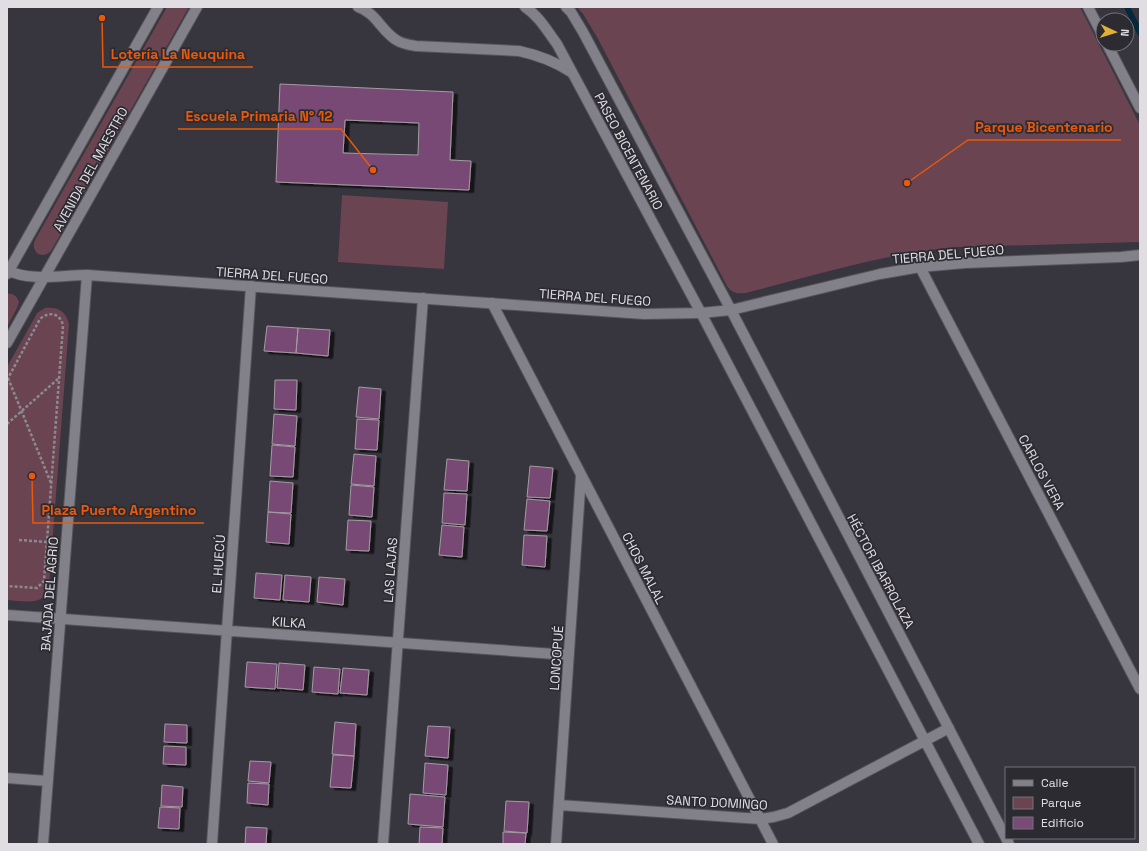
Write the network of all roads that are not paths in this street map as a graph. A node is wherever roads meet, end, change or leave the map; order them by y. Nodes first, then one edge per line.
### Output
1 (158, 7) edge
2 (197, 7) edge
3 (358, 7) edge
4 (526, 7) edge
5 (566, 7) edge
6 (1088, 7) edge
7 (1095, 21) edge
8 (1111, 52) edge
9 (571, 72) junction
10 (1140, 108) edge
11 (1140, 255) edge
12 (920, 267) junction
13 (8, 272) edge
14 (87, 275) junction
15 (45, 277) junction
16 (251, 286) junction
17 (423, 298) junction
18 (492, 303) junction
19 (731, 310) junction
20 (701, 313) junction
21 (7, 343) edge
22 (582, 474) junction
23 (7, 615) edge
24 (61, 619) junction
25 (227, 630) junction
26 (398, 643) junction
27 (569, 655) junction
28 (1140, 689) edge
29 (949, 728) junction
30 (925, 741) junction
31 (7, 778) edge
32 (48, 781) junction
33 (559, 805) junction
34 (760, 819) junction
35 (1005, 836) edge
36 (43, 844) edge
37 (212, 844) edge
38 (383, 844) edge
39 (556, 844) edge
40 (773, 844) edge
41 (979, 844) edge

1 - 13 street, AVENIDA DEL MAESTRO
2 - 15 street, AVENIDA DEL MAESTRO
3 - 9 street
4 - 9 street, PASEO BICENTENARIO
5 - 19 street, PASEO BICENTENARIO
6 - 7 street
8 - 10 street
9 - 20 street, PASEO BICENTENARIO
11 - 12 street, TIERRA DEL FUEGO
12 - 19 street, TIERRA DEL FUEGO
12 - 28 street, CARLOS VERA
13 - 15 street, TIERRA DEL FUEGO
14 - 15 street, TIERRA DEL FUEGO
14 - 16 street, TIERRA DEL FUEGO
14 - 24 street, BAJADA DEL AGRIO
15 - 21 street, AVENIDA DEL MAESTRO
16 - 17 street, TIERRA DEL FUEGO
16 - 25 street, EL HUECÚ
17 - 18 street, TIERRA DEL FUEGO
17 - 26 street, LAS LAJAS
18 - 20 street, TIERRA DEL FUEGO
18 - 22 street, CHOS MALAL
19 - 20 street, TIERRA DEL FUEGO
19 - 29 street, HÉCTOR IBARROLAZA
20 - 30 street
22 - 27 street, LONCOPUÉ
22 - 34 street, CHOS MALAL
23 - 24 street, KILKA
24 - 25 street, KILKA
24 - 32 street, BAJADA DEL AGRIO
25 - 26 street, KILKA
25 - 37 street, EL HUECÚ
26 - 27 street, KILKA
26 - 38 street, LAS LAJAS
27 - 33 street, LONCOPUÉ
29 - 30 street, SANTO DOMINGO
29 - 35 street, HÉCTOR IBARROLAZA
30 - 34 street, SANTO DOMINGO
30 - 41 street
31 - 32 street
32 - 36 street, BAJADA DEL AGRIO
33 - 34 street, SANTO DOMINGO
33 - 39 street, LONCOPUÉ
34 - 40 street, CHOS MALAL

